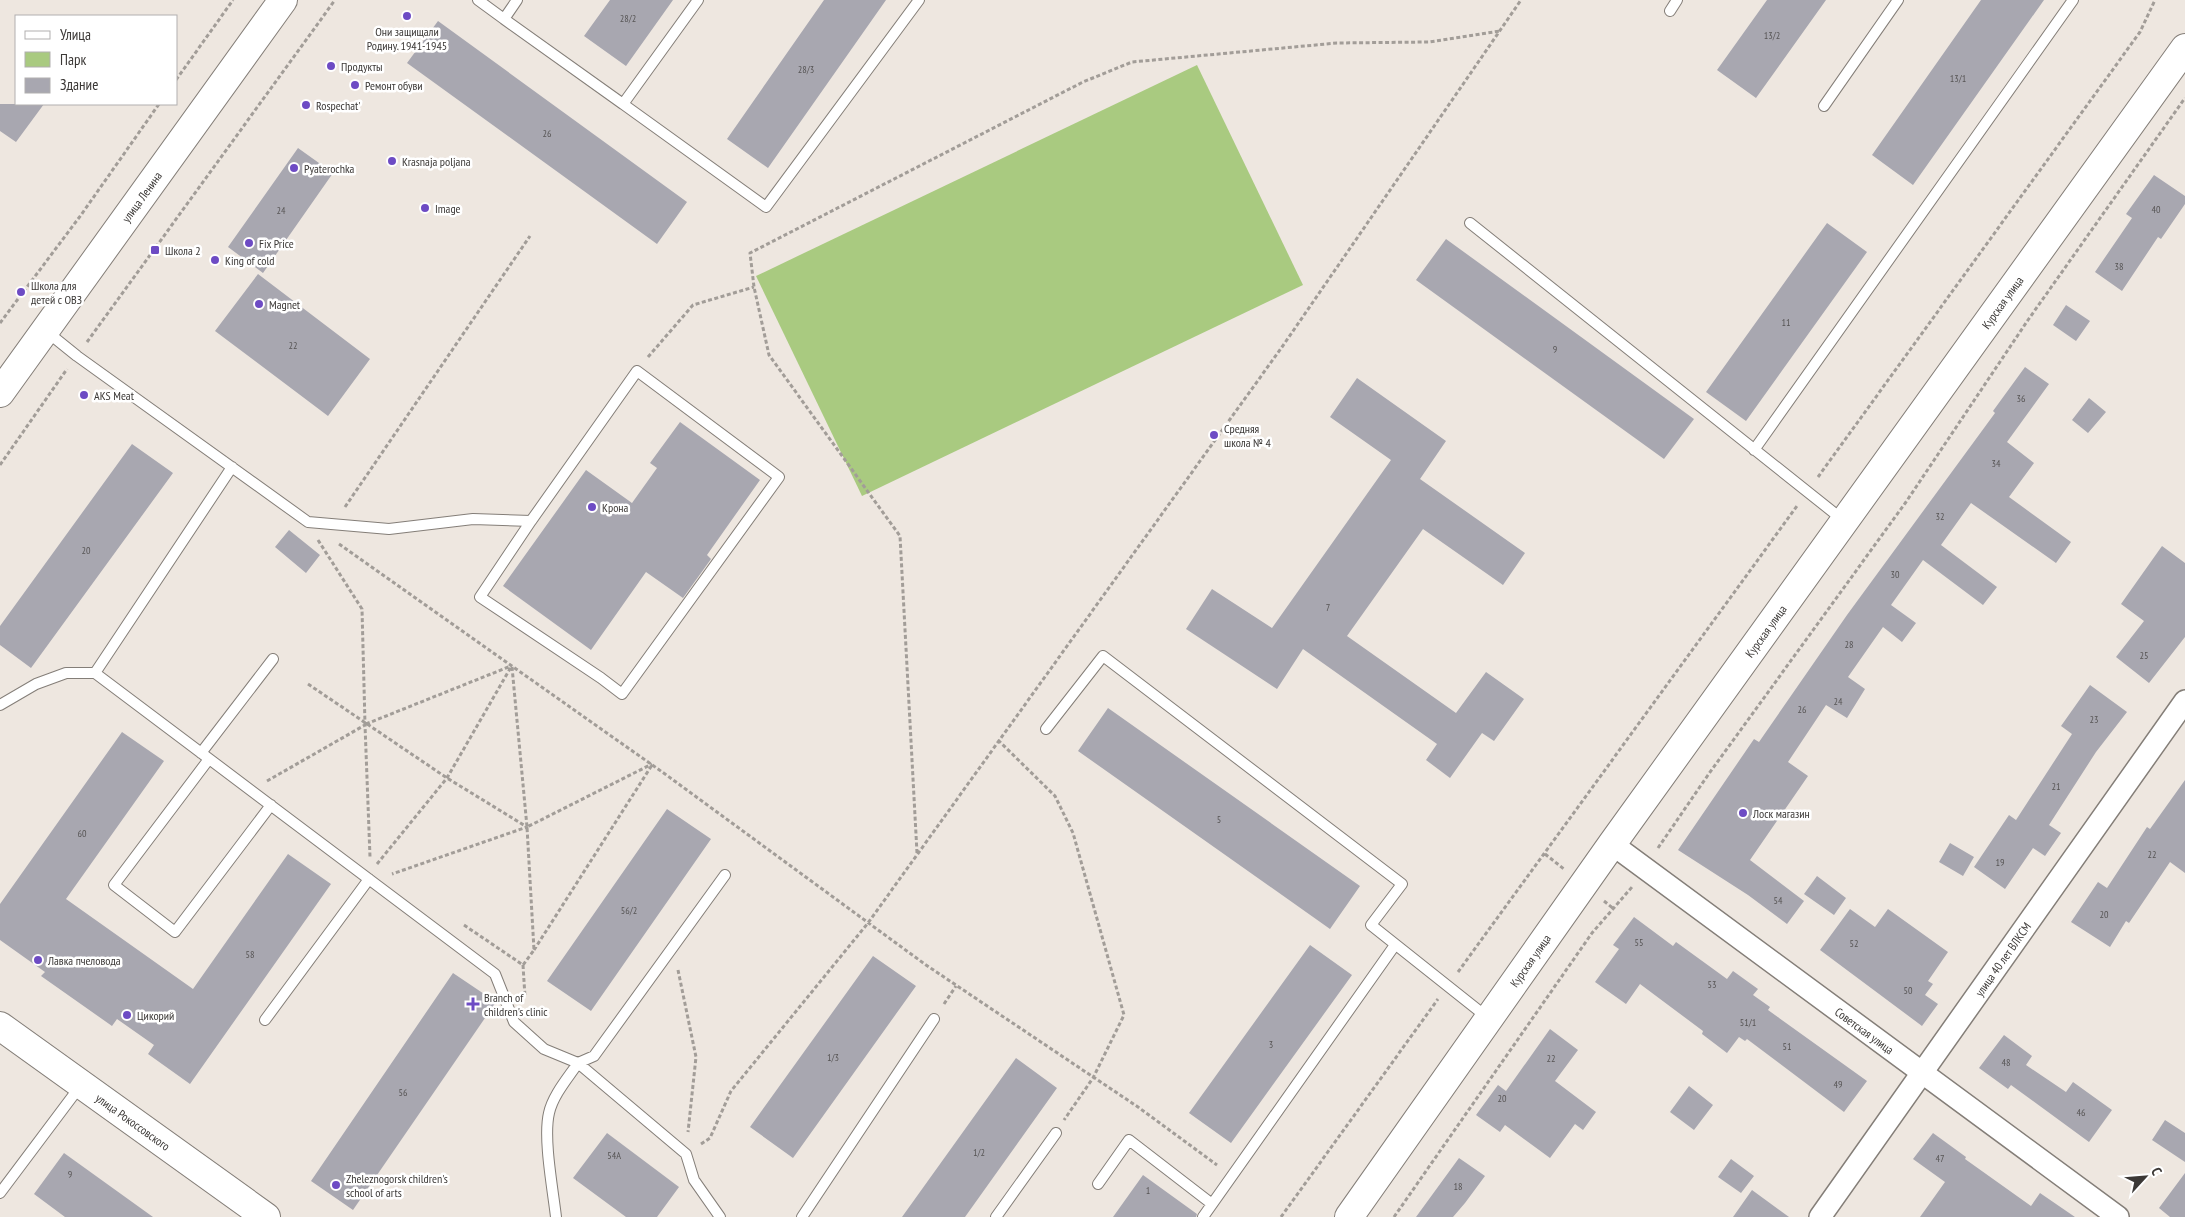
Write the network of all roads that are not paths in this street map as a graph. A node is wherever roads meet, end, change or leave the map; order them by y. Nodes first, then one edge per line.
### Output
1 (283, 0) edge
2 (478, 0) edge
3 (517, 0) edge
4 (698, 0) edge
5 (919, 0) edge
6 (1677, 0) edge
7 (1898, 0) edge
8 (2072, 0) edge
9 (1670, 11) dead end
10 (504, 19) junction
11 (2185, 48) edge
12 (624, 104) junction
13 (1824, 106) dead end
14 (1470, 223) dead end
15 (45, 330) junction
16 (0, 393) edge
17 (1754, 450) junction
18 (232, 467) junction
19 (531, 521) junction
20 (1844, 521) junction
21 (273, 659) dead end
22 (95, 673) junction
23 (2185, 701) edge
24 (0, 705) edge
25 (1046, 729) dead end
26 (205, 756) junction
27 (271, 805) junction
28 (1612, 844) junction
29 (724, 875) dead end
30 (370, 879) junction
31 (1395, 945) junction
32 (934, 1019) road end
33 (1489, 1019) junction
34 (265, 1020) dead end
35 (0, 1026) edge
36 (578, 1063) junction
37 (1921, 1073) junction
38 (81, 1085) junction
39 (1056, 1133) road end
40 (1098, 1184) dead end
41 (0, 1193) edge
42 (1212, 1204) junction
43 (266, 1217) edge
44 (556, 1217) edge
45 (720, 1217) edge
46 (802, 1217) edge
47 (996, 1217) edge
48 (1203, 1217) edge
49 (1349, 1217) edge
50 (1820, 1217) edge
51 (2118, 1217) edge

1 - 15 main road, улица Ленина
2 - 10 lane
3 - 10 lane
4 - 12 lane
5 - 12 lane
6 - 9 lane
7 - 13 lane
8 - 17 lane
10 - 12 lane
11 - 20 main road, Курская улица
14 - 17 lane
15 - 16 main road, улица Ленина
15 - 18 lane
17 - 20 lane
18 - 19 lane
18 - 22 lane
19 - 19 lane
20 - 28 main road, Курская улица
21 - 26 lane
22 - 24 lane
22 - 26 lane
23 - 37 street, улица 40 лет ВЛКСМ
25 - 31 lane
26 - 27 lane
26 - 27 lane
27 - 30 lane
28 - 33 main road, Курская улица
28 - 37 street, Советская улица
29 - 36 lane
30 - 34 lane
30 - 36 lane
31 - 33 lane
31 - 42 lane
32 - 46 lane
33 - 49 main road, Курская улица
35 - 38 main road, улица Рокоссовского
36 - 44 lane
36 - 45 lane
37 - 50 street, улица 40 лет ВЛКСМ
37 - 51 street, Советская улица
38 - 41 lane
38 - 43 main road, улица Рокоссовского
39 - 47 lane
40 - 42 lane
42 - 48 lane

